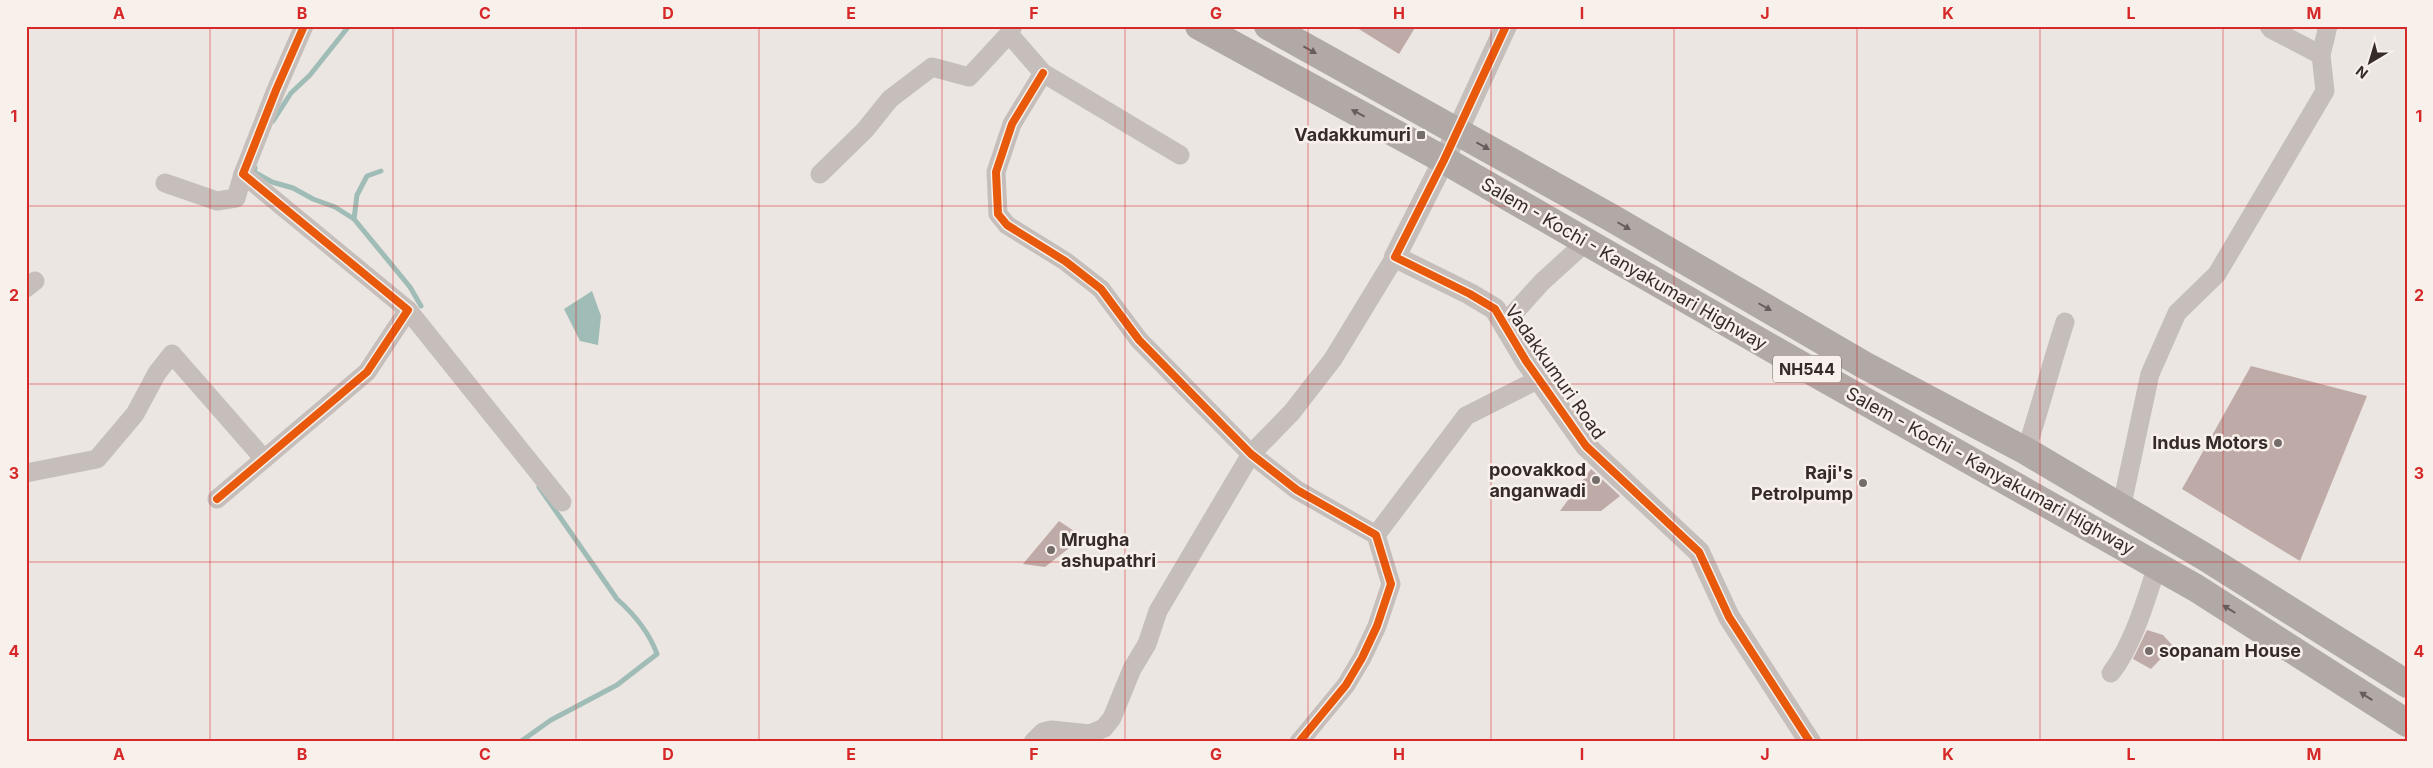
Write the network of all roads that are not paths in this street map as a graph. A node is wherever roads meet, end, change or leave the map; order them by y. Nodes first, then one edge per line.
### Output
1 (304, 26) edge
2 (1199, 26) edge
3 (1268, 26) edge
4 (1506, 26) edge
5 (2269, 26) edge
6 (2328, 26) edge
7 (1011, 30) edge
8 (2321, 55) junction
9 (1043, 73) junction
10 (1457, 131) junction
11 (1180, 155) dead end
12 (1444, 160) junction
13 (243, 174) junction
14 (820, 174) dead end
15 (166, 183) dead end
16 (1587, 241) junction
17 (1395, 257) junction
18 (408, 310) junction
19 (2065, 322) dead end
20 (1504, 324) junction
21 (1539, 379) junction
22 (2026, 451) junction
23 (1251, 454) junction
24 (264, 459) junction
25 (26, 473) edge
26 (217, 499) dead end
27 (562, 502) dead end
28 (2121, 509) junction
29 (1376, 535) junction
30 (2157, 566) junction
31 (2111, 673) dead end
32 (2407, 684) edge
33 (2407, 723) edge
34 (1033, 742) edge
35 (1300, 742) edge
36 (1810, 742) edge

1 - 13 street
12 -> 2 highway, Salem - Kochi - Kanyakumari Highway / NH544
3 -> 10 highway, Salem - Kochi - Kanyakumari Highway / NH544
4 - 10 street
5 - 8 street
6 - 8 street
7 - 9 street
7 - 14 street
8 - 28 street
9 - 11 street
9 - 23 street
10 - 12 street
10 -> 22 highway, Salem - Kochi - Kanyakumari Highway / NH544
12 - 16 highway, Salem - Kochi - Kanyakumari Highway / NH544
12 - 17 street
13 - 15 street
13 - 18 street
16 - 20 street
16 - 30 highway, Salem - Kochi - Kanyakumari Highway / NH544
17 - 20 street, Vadakkumuri Road
17 - 23 street
18 - 24 street
18 - 27 street
19 - 22 street
20 - 21 street, Vadakkumuri Road
21 - 29 street
21 - 36 street, Vadakkumuri Road
22 - 28 highway, Salem - Kochi - Kanyakumari Highway / NH544
23 - 29 street
23 - 34 street
24 - 25 street
24 - 26 street
28 - 32 highway, Salem - Kochi - Kanyakumari Highway / NH544
29 - 35 street
30 - 31 street
33 -> 30 highway, Salem - Kochi - Kanyakumari Highway / NH544

